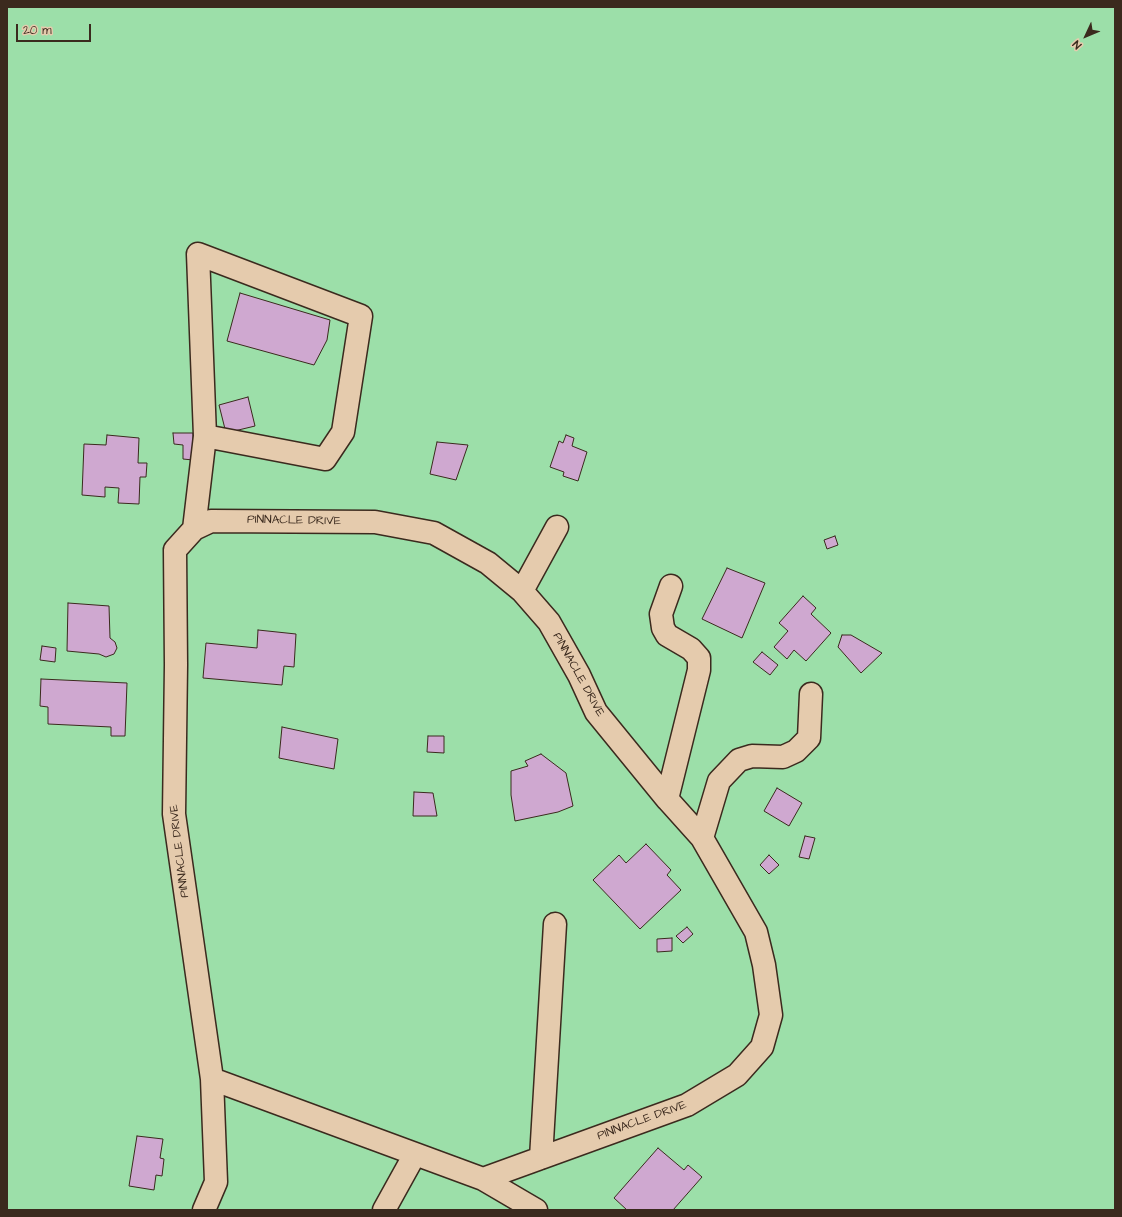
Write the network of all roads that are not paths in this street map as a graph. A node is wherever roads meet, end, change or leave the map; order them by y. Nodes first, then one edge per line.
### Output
1 (205, 436) junction
2 (557, 527) dead end
3 (194, 529) junction
4 (671, 586) dead end
5 (522, 592) junction
6 (810, 694) dead end
7 (667, 799) junction
8 (702, 838) junction
9 (555, 924) dead end
10 (212, 1079) junction
11 (415, 1154) junction
12 (541, 1158) junction
13 (483, 1179) junction
14 (204, 1210) edge
15 (384, 1210) edge
16 (536, 1210) edge

1 - 1 street
1 - 3 street
2 - 5 street
3 - 5 street, PINNACLE DRIVE
3 - 10 street, PINNACLE DRIVE
4 - 7 street
5 - 7 street, PINNACLE DRIVE
6 - 8 street
7 - 8 street, PINNACLE DRIVE
8 - 12 street, PINNACLE DRIVE
9 - 12 street
10 - 11 street
10 - 14 street, PINNACLE DRIVE
11 - 13 street
11 - 15 street
12 - 13 street, PINNACLE DRIVE
13 - 16 street

